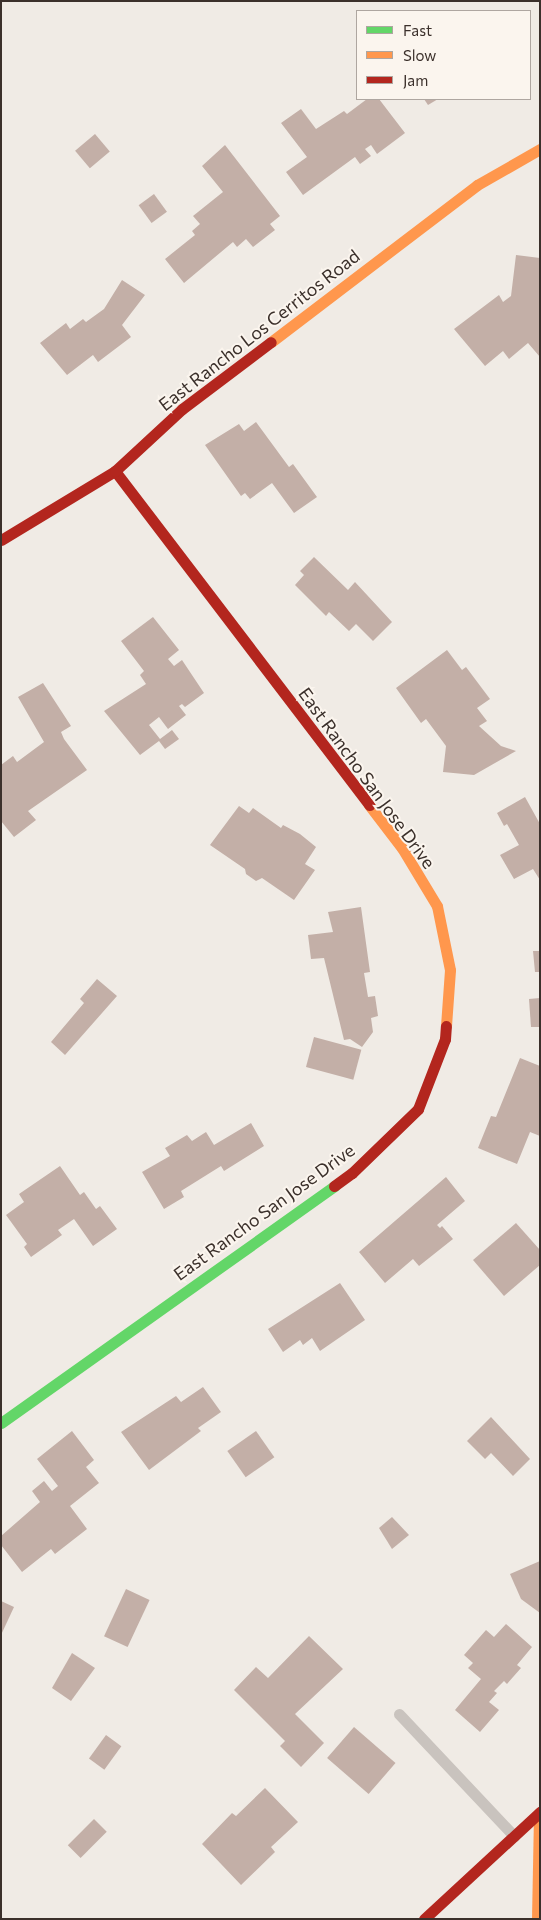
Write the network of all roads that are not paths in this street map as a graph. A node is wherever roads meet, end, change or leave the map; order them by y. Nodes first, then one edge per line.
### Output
1 (540, 149) edge
2 (115, 471) junction
3 (1, 540) edge
4 (1, 1423) edge
5 (399, 1714) dead end
6 (539, 1813) edge
7 (514, 1836) junction
8 (424, 1919) edge
9 (537, 1919) edge

1 - 2 street, East Rancho Los Cerritos Road
2 - 3 street, East Rancho Los Cerritos Road
2 - 4 street, East Rancho San Jose Drive
5 - 7 lane
6 - 7 street
6 - 9 street
7 - 8 street

